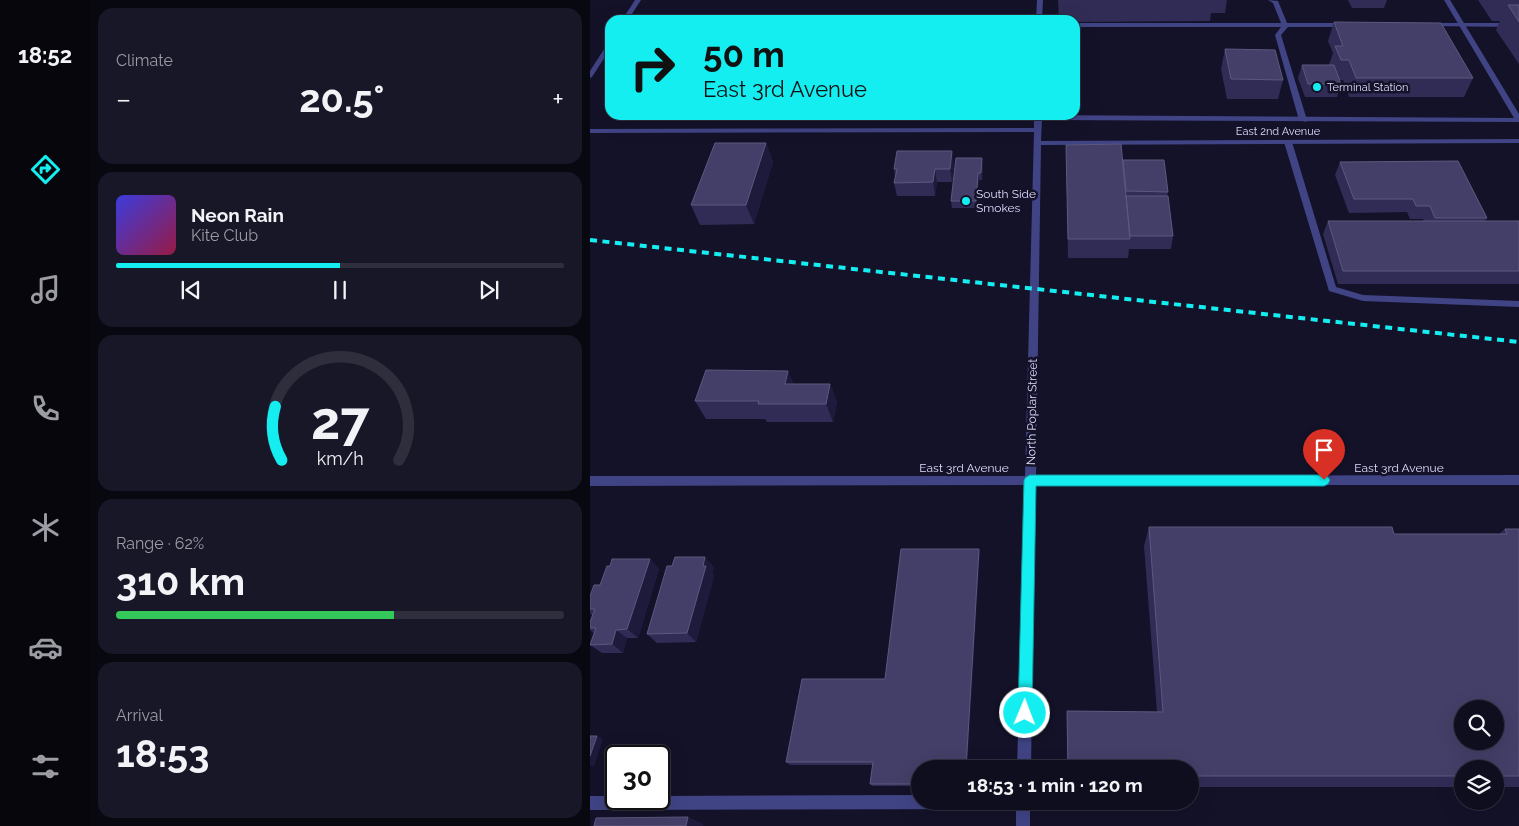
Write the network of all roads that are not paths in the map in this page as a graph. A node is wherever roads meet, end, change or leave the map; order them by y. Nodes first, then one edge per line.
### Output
1 (638, 0) edge
2 (1040, 0) edge
3 (1271, 0) edge
4 (1447, 0) edge
5 (628, 15) edge
6 (1040, 15) edge
7 (1462, 24) junction
8 (1080, 25) edge
9 (1354, 25) edge
10 (1423, 25) edge
11 (1519, 25) edge
12 (1284, 26) junction
13 (605, 52) edge
14 (590, 76) edge
15 (1080, 117) edge
16 (1038, 120) edge
17 (1303, 120) junction
18 (1519, 120) edge
19 (1037, 130) junction
20 (590, 131) edge
21 (1519, 141) edge
22 (1288, 142) junction
23 (1037, 143) junction
24 (1519, 304) edge
25 (1030, 480) junction
26 (1519, 480) edge
27 (590, 481) edge
28 (1024, 760) edge
29 (911, 802) edge
30 (590, 803) edge
31 (1023, 810) edge
32 (1022, 826) edge

1 - 5 street
2 - 6 street
3 - 12 street
4 - 7 street
7 - 10 street
7 - 11 street
7 - 18 street
8 - 12 street
9 - 12 street
12 - 17 street
13 - 14 street
15 - 17 street, East 2nd Avenue
16 - 19 street, North Poplar Street
17 - 18 street, East 2nd Avenue
19 - 20 street
19 - 23 street, North Poplar Street
21 - 22 street, East 2nd Avenue
22 - 23 street, East 2nd Avenue
22 - 24 street
23 - 25 street, North Poplar Street
25 - 26 street, East 3rd Avenue
25 - 27 street, East 3rd Avenue
25 - 28 street, North Poplar Street
29 - 30 street
31 - 32 street

